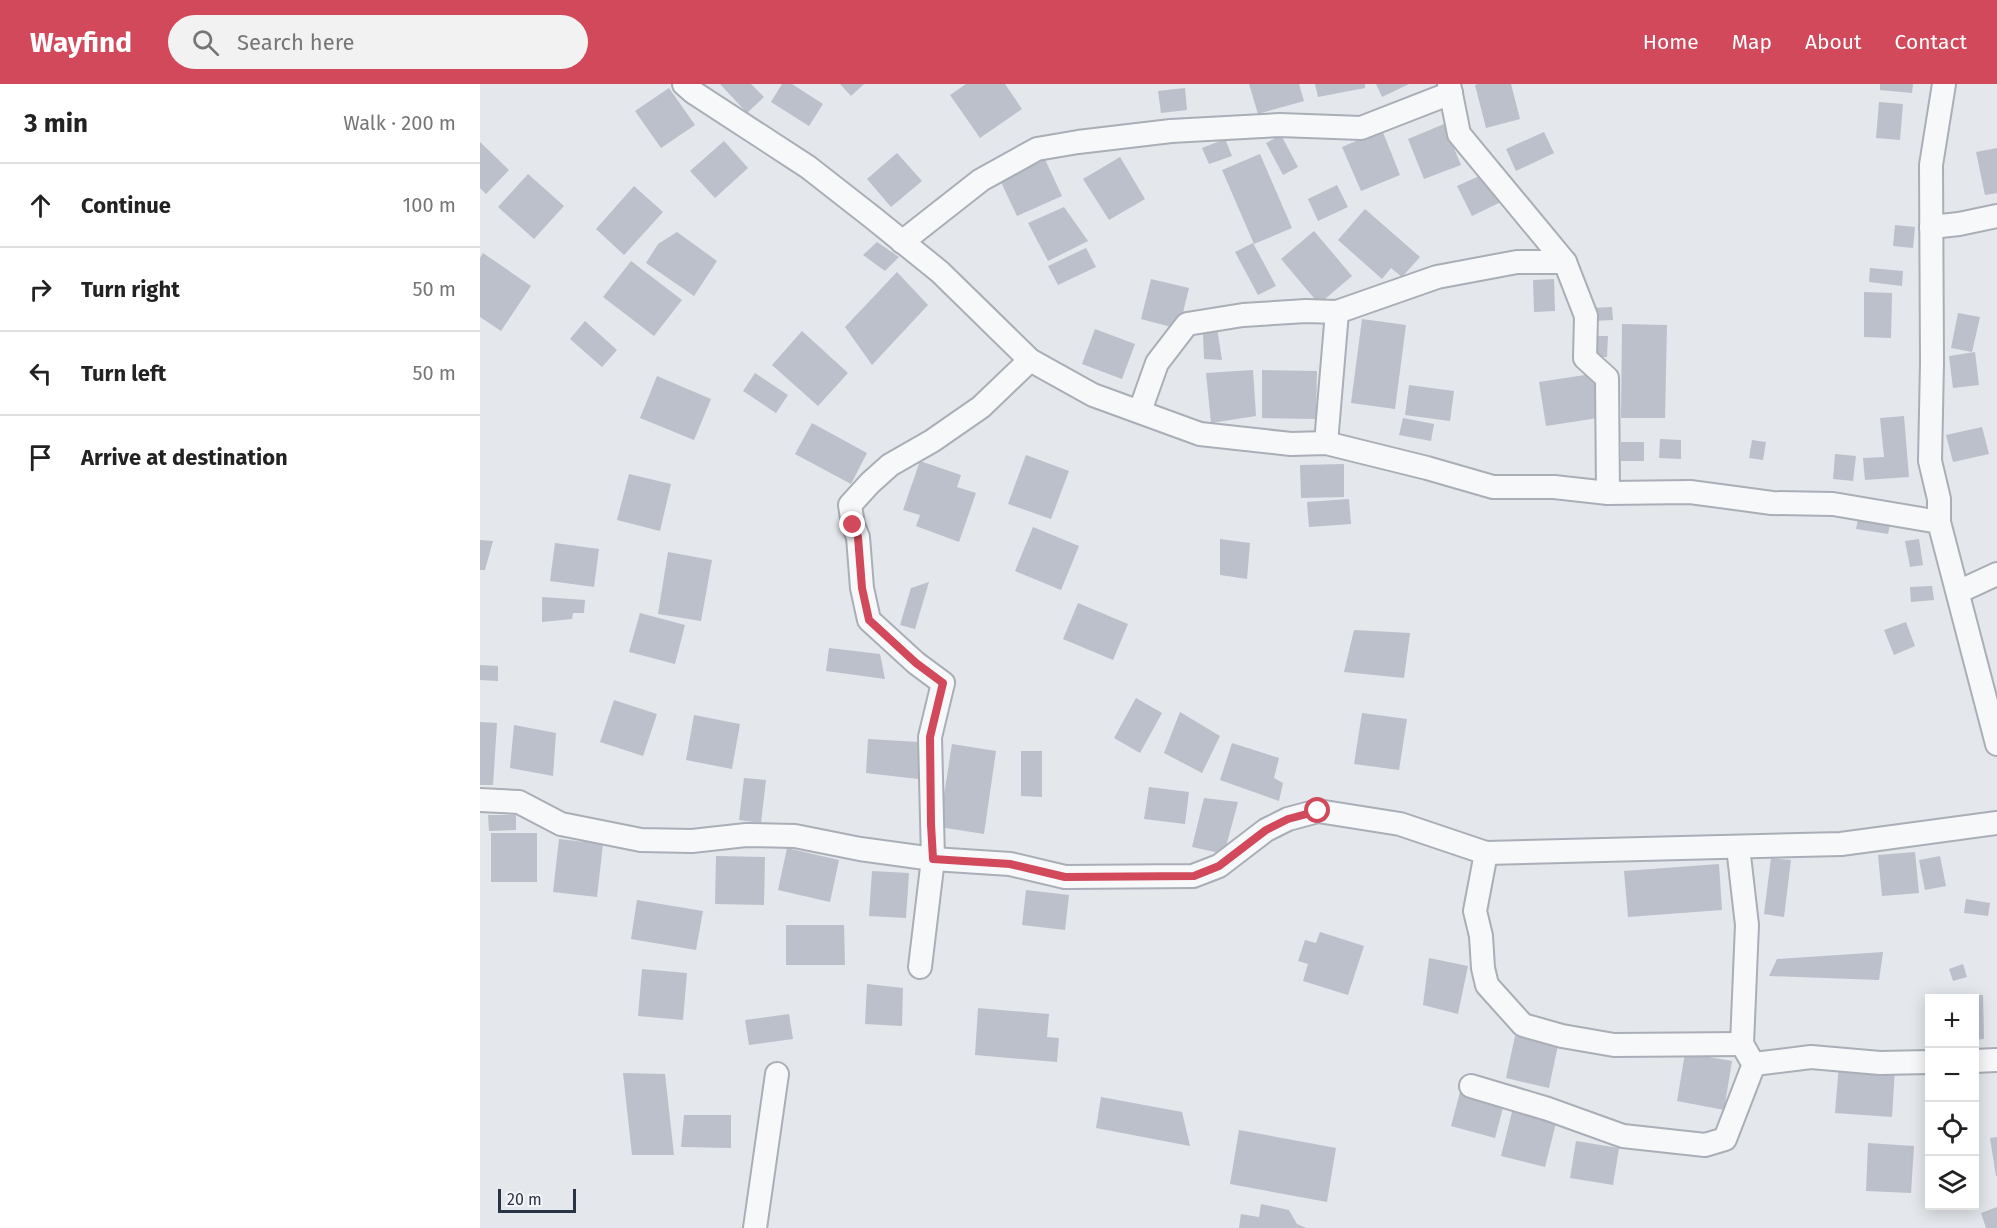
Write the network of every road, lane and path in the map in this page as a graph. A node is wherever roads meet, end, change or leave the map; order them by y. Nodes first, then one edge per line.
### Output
1 (684, 84) edge
2 (1944, 84) edge
3 (1450, 89) edge
4 (1997, 216) edge
5 (1931, 227) junction
6 (902, 242) junction
7 (1566, 262) junction
8 (1337, 312) junction
9 (1030, 360) junction
10 (1140, 411) junction
11 (1326, 443) junction
12 (1608, 493) junction
13 (1939, 522) junction
14 (1997, 574) edge
15 (1958, 592) junction
16 (1997, 744) edge
17 (480, 800) edge
18 (1997, 823) edge
19 (1738, 847) junction
20 (1486, 853) junction
21 (933, 859) junction
22 (920, 967) dead end
23 (1743, 1044) junction
24 (1979, 1060) edge
25 (1997, 1060) edge
26 (1925, 1062) edge
27 (1754, 1064) junction
28 (777, 1074) dead end
29 (1471, 1086) dead end
30 (755, 1228) edge

1 - 6 street
2 - 5 street
3 - 6 street
3 - 7 street
4 - 5 street
5 - 13 street
6 - 9 street
7 - 8 street
7 - 12 street
8 - 10 street
8 - 11 street
9 - 10 street
9 - 21 street
10 - 11 street
11 - 12 street
12 - 13 street
13 - 15 street
14 - 15 street
15 - 16 street
17 - 21 street
18 - 19 street
19 - 20 street
19 - 23 street
20 - 21 street
20 - 23 street
21 - 22 street
23 - 27 street
24 - 25 street
26 - 27 street
27 - 29 street
28 - 30 street

